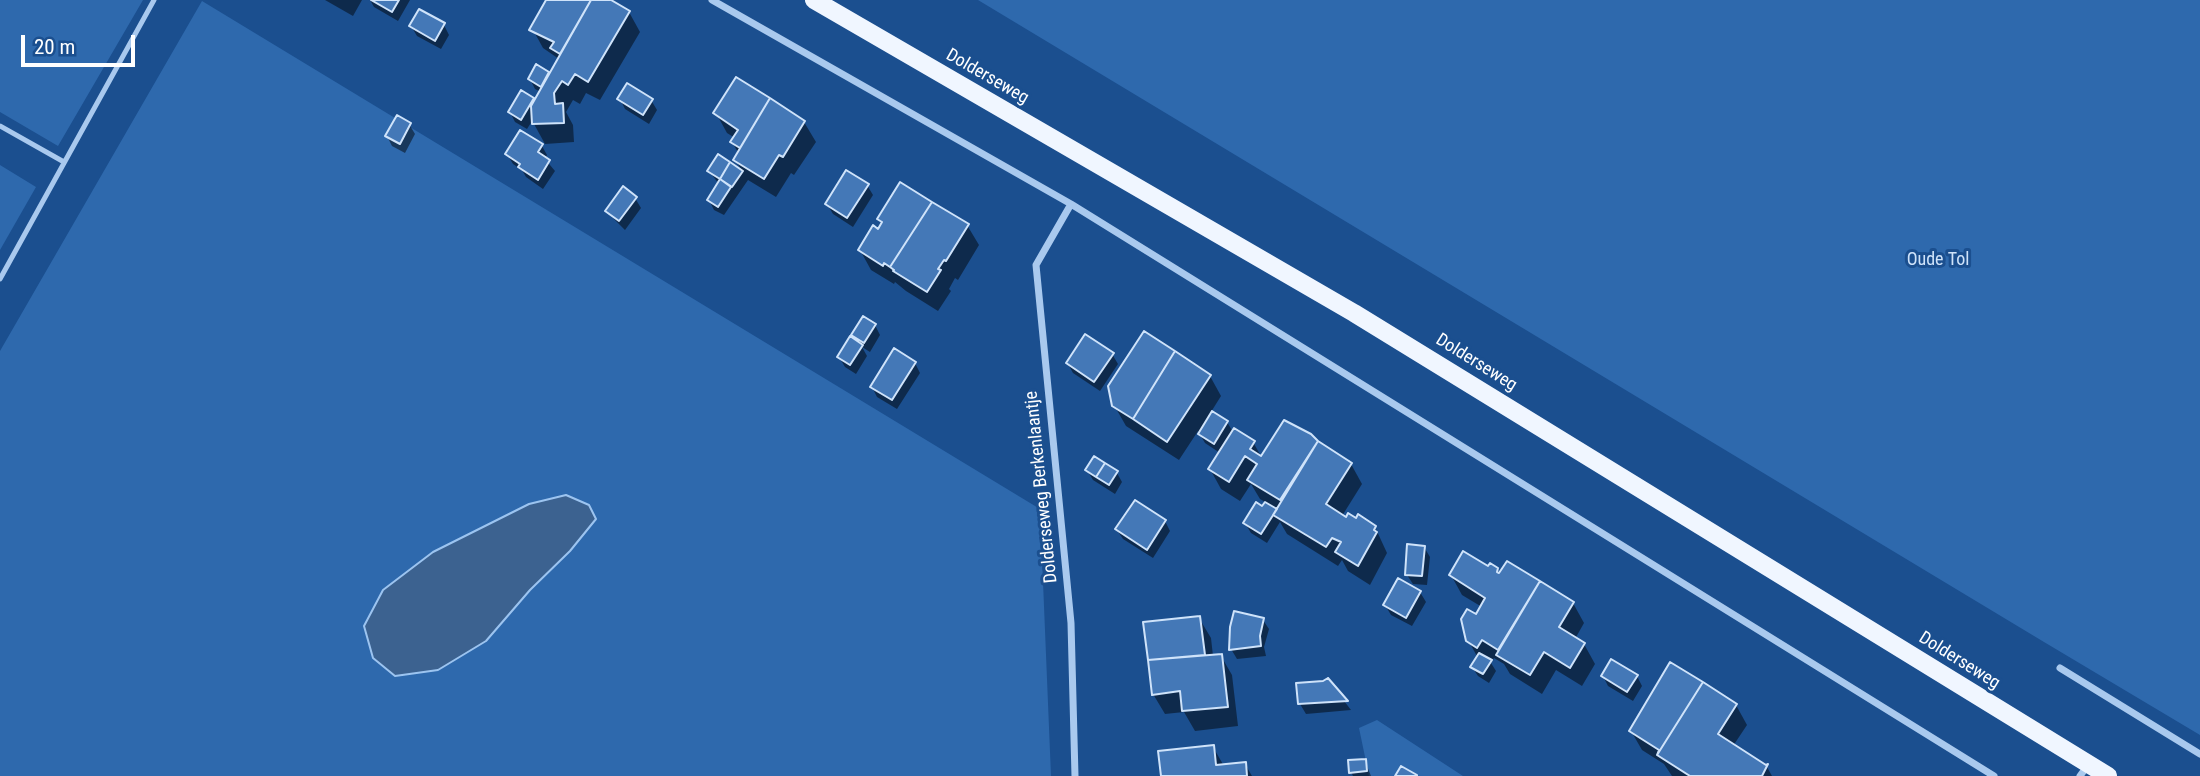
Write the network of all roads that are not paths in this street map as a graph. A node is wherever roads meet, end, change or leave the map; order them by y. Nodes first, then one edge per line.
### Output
1 (154, 0) edge
2 (712, 0) edge
3 (814, 0) edge
4 (0, 125) edge
5 (64, 162) junction
6 (1071, 204) junction
7 (0, 279) edge
8 (2060, 668) dead end
9 (2200, 754) edge
10 (2084, 770) edge
11 (1075, 776) edge
12 (1994, 776) edge
13 (2108, 776) edge

1 - 5 lane
2 - 6 street
3 - 10 main road, Dolderseweg
4 - 5 lane
5 - 7 lane
6 - 11 street, Dolderseweg Berkenlaantje
6 - 12 street
8 - 9 street
10 - 13 main road, Dolderseweg

